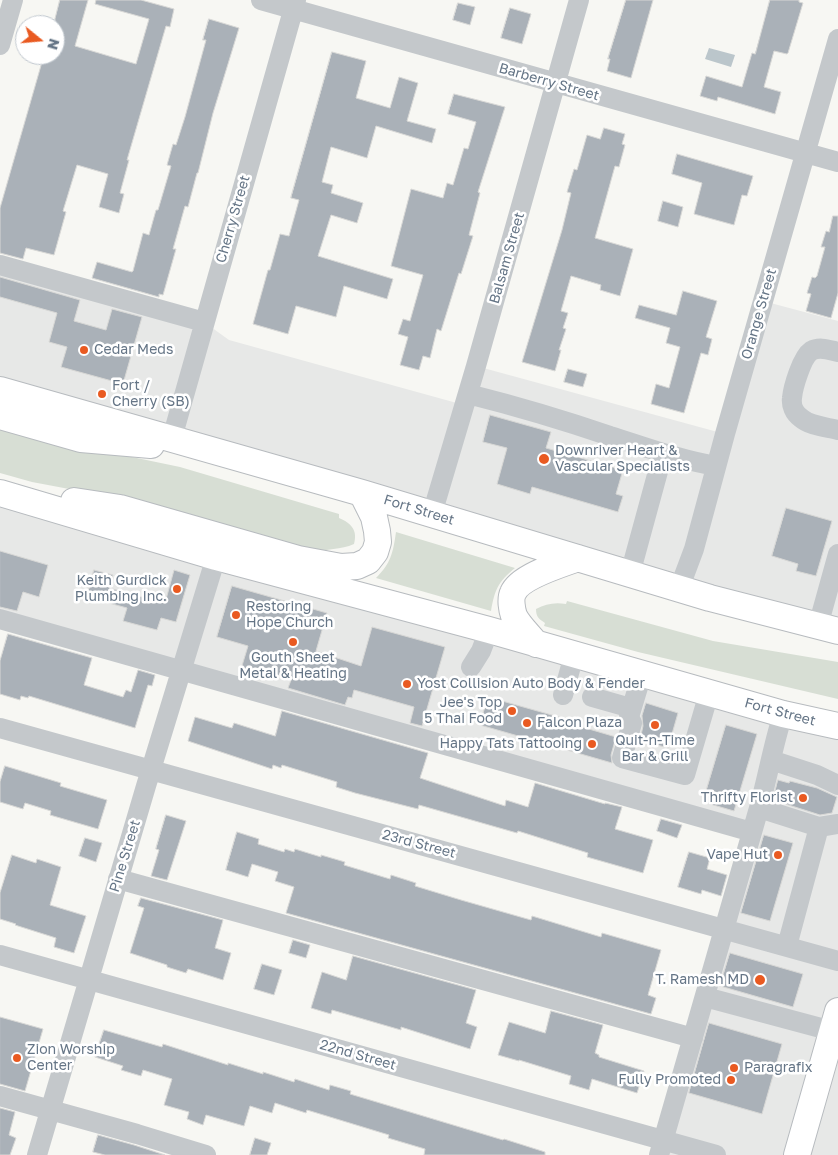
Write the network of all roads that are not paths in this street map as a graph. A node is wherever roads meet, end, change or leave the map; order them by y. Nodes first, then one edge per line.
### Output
1 (13, 0) edge
2 (261, 0) edge
3 (579, 0) edge
4 (294, 4) edge
5 (838, 39) edge
6 (0, 45) edge
7 (555, 84) junction
8 (805, 153) junction
9 (838, 162) edge
10 (0, 265) edge
11 (204, 322) junction
12 (838, 352) edge
13 (0, 390) edge
14 (468, 394) junction
15 (0, 416) edge
16 (838, 430) edge
17 (172, 438) junction
18 (214, 450) junction
19 (663, 453) junction
20 (716, 466) junction
21 (0, 493) edge
22 (362, 493) junction
23 (31, 502) junction
24 (432, 514) junction
25 (838, 554) edge
26 (216, 557) junction
27 (578, 558) junction
28 (630, 574) junction
29 (680, 589) junction
30 (0, 619) edge
31 (828, 629) edge
32 (488, 630) junction
33 (536, 644) junction
34 (574, 655) junction
35 (471, 667) dead end
36 (181, 670) junction
37 (642, 674) junction
38 (709, 693) junction
39 (564, 695) dead end
40 (592, 697) dead end
41 (631, 708) junction
42 (783, 714) junction
43 (838, 726) edge
44 (0, 728) edge
45 (772, 760) junction
46 (151, 770) junction
47 (838, 784) edge
48 (759, 808) junction
49 (829, 826) edge
50 (752, 832) junction
51 (118, 879) junction
52 (725, 929) junction
53 (787, 946) junction
54 (0, 955) edge
55 (838, 961) edge
56 (89, 980) junction
57 (705, 997) junction
58 (836, 1018) edge
59 (693, 1038) junction
60 (0, 1096) edge
61 (50, 1110) junction
62 (661, 1147) edge
63 (37, 1155) edge
64 (206, 1155) edge
65 (716, 1155) edge
66 (797, 1155) edge

1 - 6 street
2 - 4 street, Barberry Street
3 - 7 street, Balsam Street
4 - 7 street, Barberry Street
4 - 11 street, Cherry Street
5 - 8 street, Orange Street
7 - 8 street, Barberry Street
7 - 14 street, Balsam Street
8 - 9 street, Barberry Street
8 - 20 street, Orange Street
10 - 11 street
11 - 17 street, Cherry Street
12 - 16 street
13 - 17 main road, Fort Street
14 - 19 street
14 - 24 street, Balsam Street
15 - 18 main road
17 - 18 main road, Fort Street
18 - 22 main road, Fort Street
19 - 20 street
19 - 28 street
20 - 29 street, Orange Street
21 - 23 main road, Fort Street
22 - 23 main road
22 - 24 main road, Fort Street
23 - 26 main road, Fort Street
24 - 27 main road, Fort Street
25 - 31 street
26 - 32 main road, Fort Street
26 - 36 street, Pine Street
27 - 28 main road, Fort Street
27 - 33 main road
28 - 29 main road, Fort Street
29 - 31 main road, Fort Street
30 - 36 street
32 - 33 main road, Fort Street
32 - 35 street
33 - 34 main road, Fort Street
34 - 37 main road, Fort Street
34 - 39 street
36 - 46 street, Pine Street
36 - 50 street
37 - 38 main road, Fort Street
37 - 41 street
38 - 41 street
38 - 42 main road, Fort Street
40 - 41 street
42 - 43 main road, Fort Street
42 - 45 street
44 - 46 street, 23rd Street
45 - 47 street
45 - 48 street
46 - 51 street, Pine Street
46 - 52 street, 23rd Street
48 - 49 street
48 - 50 street
49 - 53 street
50 - 52 street
51 - 56 street, Pine Street
51 - 59 street
52 - 53 street, 23rd Street
52 - 57 street
53 - 55 street, 23rd Street
54 - 56 street, 22nd Street
56 - 61 street, Pine Street
56 - 62 street, 22nd Street
57 - 58 street
57 - 59 street
58 - 66 main road
59 - 62 street
60 - 61 street
61 - 63 street, Pine Street
61 - 64 street
62 - 65 street, 22nd Street

